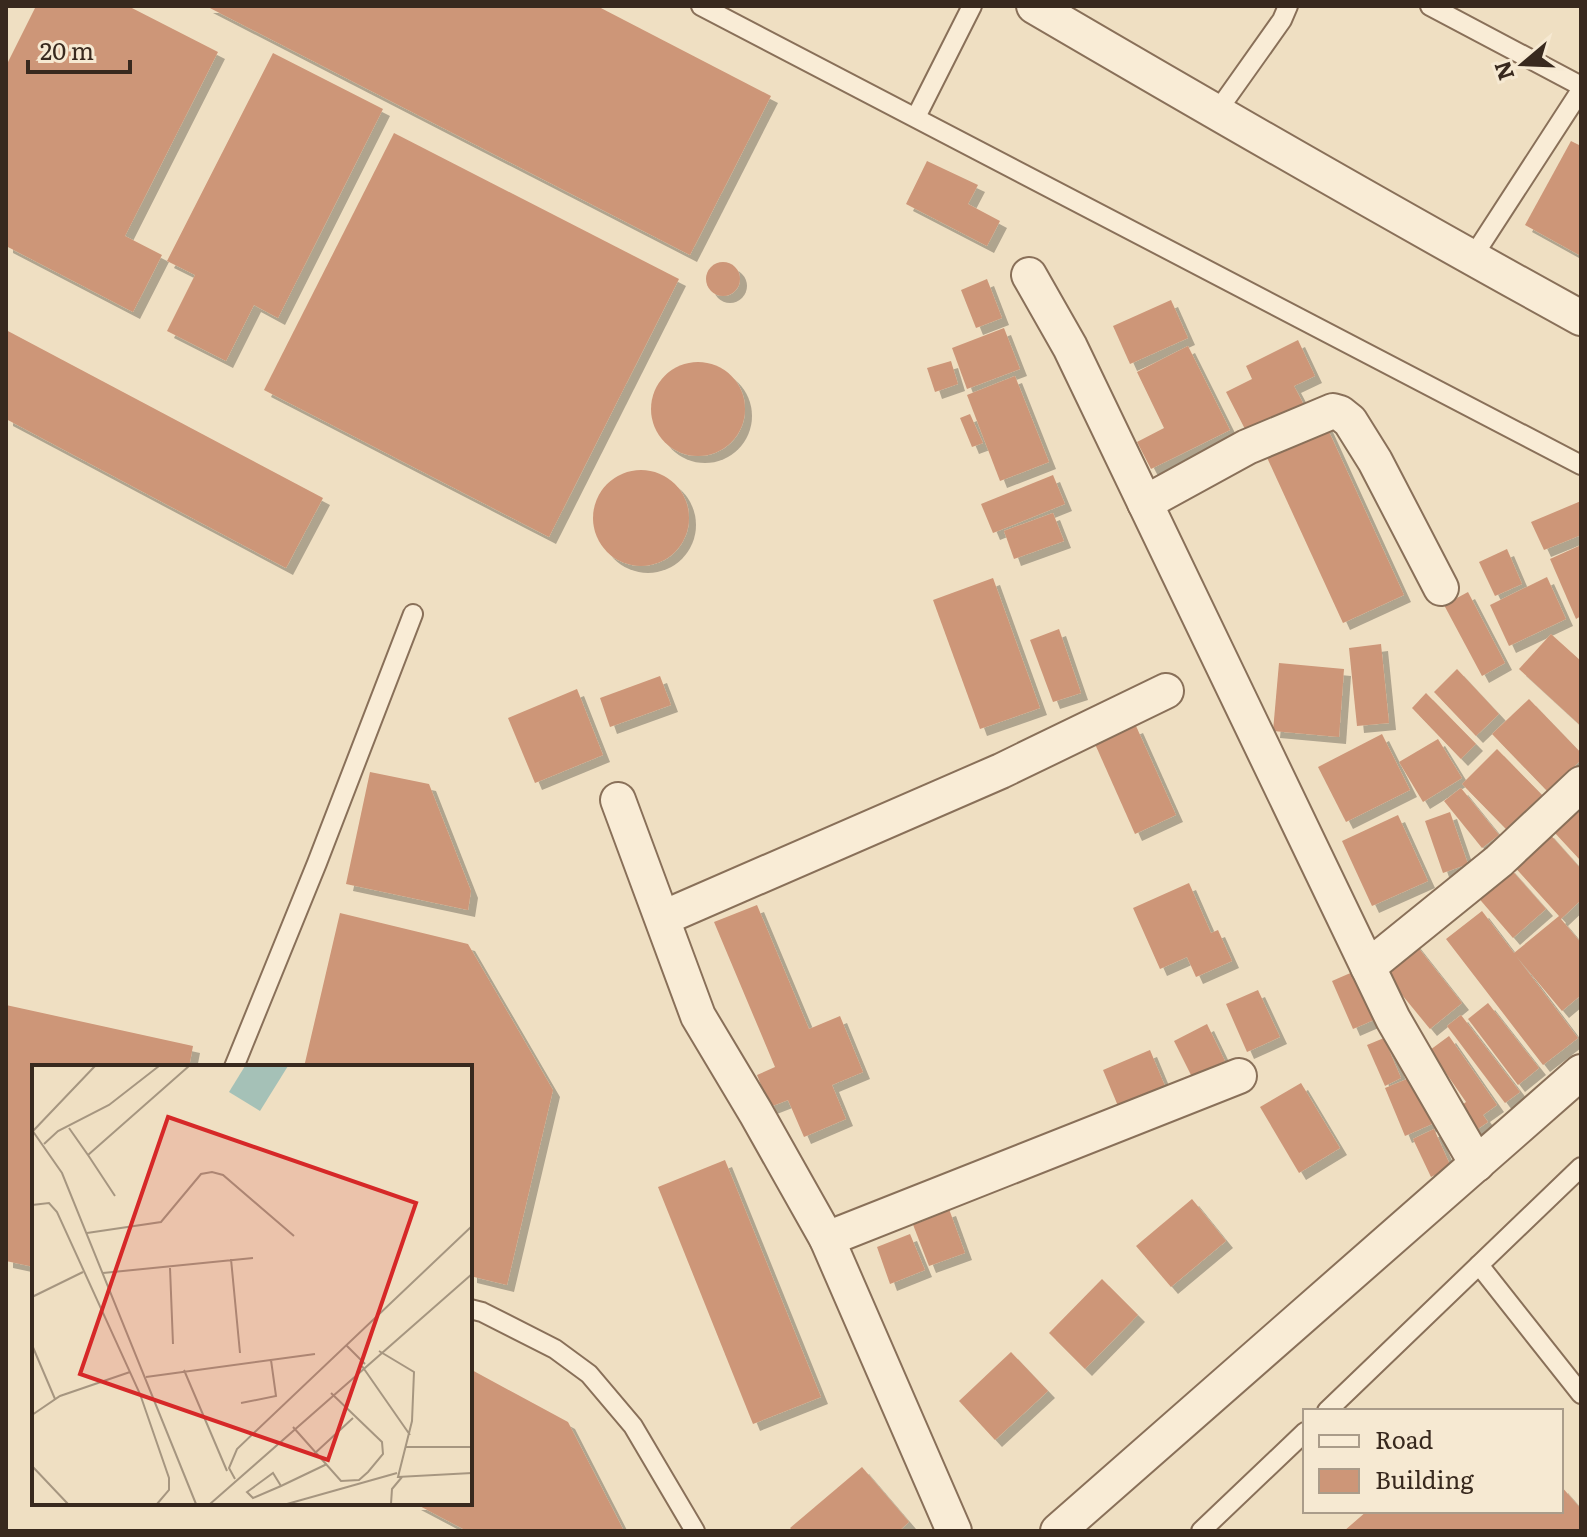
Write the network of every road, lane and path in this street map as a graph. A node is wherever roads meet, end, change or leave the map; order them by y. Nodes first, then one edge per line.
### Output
1 (701, 6) edge
2 (972, 6) edge
3 (1034, 6) edge
4 (1288, 6) edge
5 (1430, 6) edge
6 (1581, 88) edge
7 (1216, 113) junction
8 (916, 117) junction
9 (1472, 258) junction
10 (1029, 275) dead end
11 (1581, 318) edge
12 (1581, 465) edge
13 (1145, 503) junction
14 (1441, 588) dead end
15 (413, 614) dead end
16 (1166, 691) dead end
17 (1581, 784) edge
18 (618, 800) dead end
19 (663, 918) junction
20 (1368, 967) junction
21 (235, 1065) edge
22 (1581, 1072) edge
23 (1239, 1076) dead end
24 (1477, 1164) junction
25 (1581, 1167) edge
26 (827, 1239) junction
27 (1479, 1265) junction
28 (472, 1310) edge
29 (1581, 1394) edge
30 (1329, 1409) edge
31 (1303, 1434) edge
32 (695, 1531) edge
33 (954, 1531) edge
34 (1058, 1531) edge
35 (1201, 1531) edge

1 - 8 lane
2 - 8 lane
3 - 7 street
4 - 7 lane
5 - 6 lane
6 - 9 lane
7 - 9 street
8 - 12 lane
9 - 11 street
10 - 13 street
13 - 14 street
13 - 20 street
15 - 21 lane
16 - 19 street
17 - 20 street
18 - 19 street
19 - 26 street
20 - 24 street
22 - 24 street
23 - 26 street
24 - 34 street
25 - 27 lane
26 - 33 street
27 - 29 lane
27 - 30 lane
28 - 32 lane
31 - 35 lane

